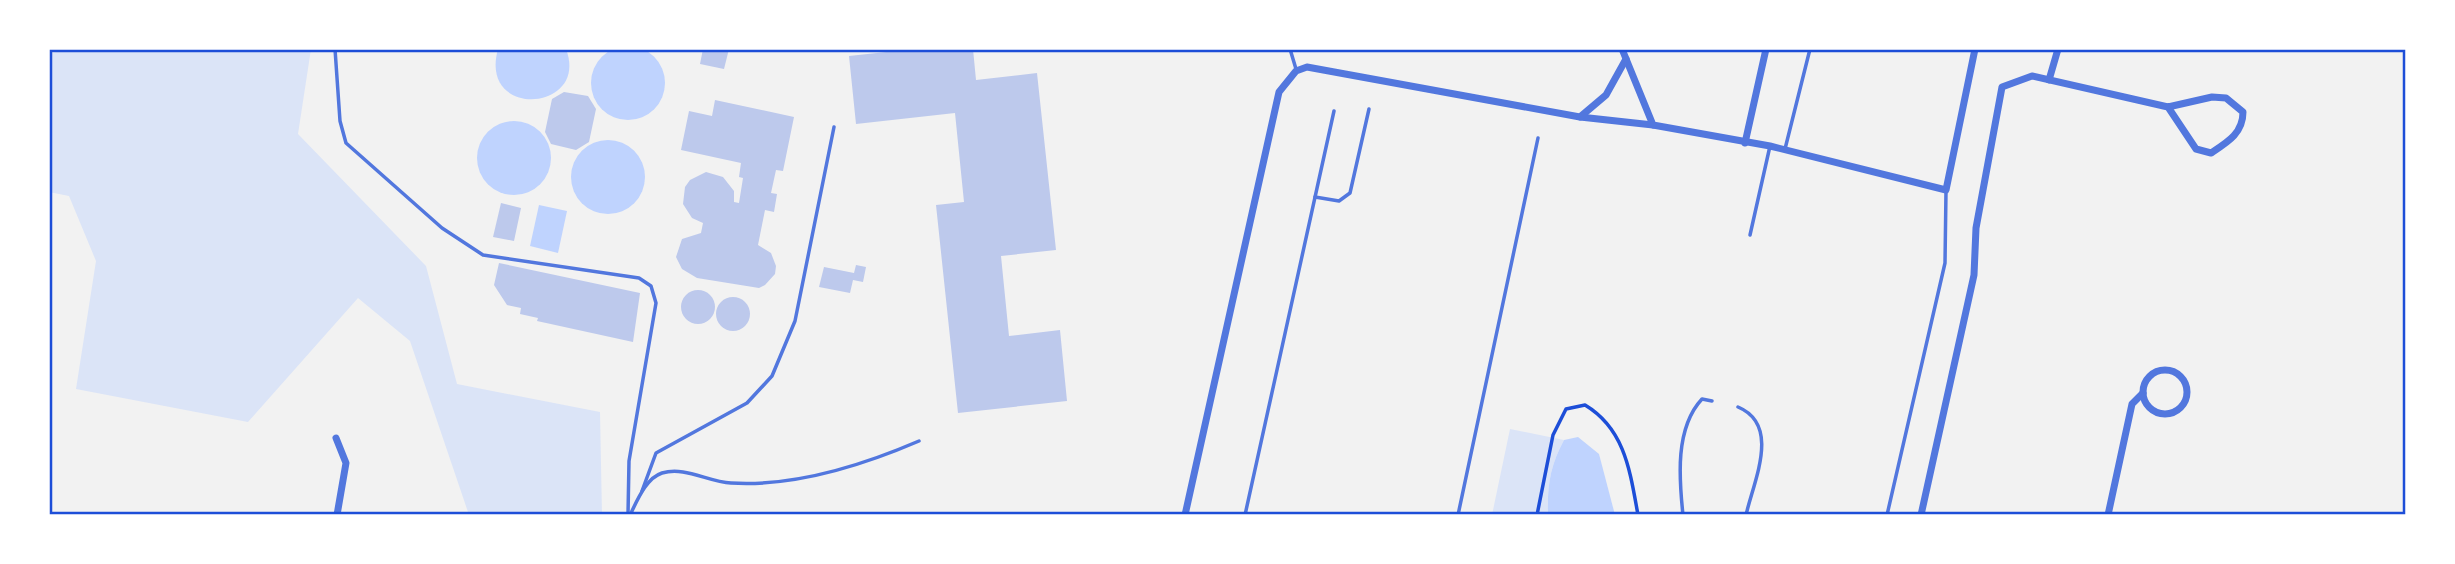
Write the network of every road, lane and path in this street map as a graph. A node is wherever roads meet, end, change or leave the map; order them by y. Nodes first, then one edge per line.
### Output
1 (335, 49) edge
2 (1290, 49) edge
3 (1622, 49) edge
4 (1766, 49) edge
5 (1810, 49) edge
6 (1975, 49) edge
7 (2058, 49) edge
8 (1626, 59) junction
9 (1296, 71) junction
10 (2049, 80) junction
11 (2168, 107) junction
12 (1369, 109) dead end
13 (1334, 111) dead end
14 (1580, 117) junction
15 (1653, 125) junction
16 (834, 127) dead end
17 (1538, 138) dead end
18 (1745, 143) junction
19 (1770, 146) junction
20 (1785, 150) junction
21 (1946, 190) junction
22 (1315, 197) junction
23 (1750, 235) dead end
24 (2143, 393) junction
25 (1712, 401) dead end
26 (1738, 407) dead end
27 (336, 438) dead end
28 (919, 442) dead end
29 (642, 491) junction
30 (337, 515) edge
31 (629, 515) edge
32 (1185, 515) edge
33 (1245, 515) edge
34 (1458, 515) edge
35 (1537, 515) edge
36 (1638, 515) edge
37 (1683, 515) edge
38 (1746, 515) edge
39 (1887, 515) edge
40 (1921, 515) edge
41 (2109, 515) edge

1 - 31 lane
2 - 9 lane
3 - 8 street
4 - 18 street
5 - 20 lane
6 - 21 street
7 - 10 street
8 - 14 street
8 - 15 street
9 - 14 street
9 - 32 street
10 - 11 street
10 - 40 street
11 - 11 street
12 - 22 lane
13 - 22 lane
14 - 15 street
15 - 18 street
16 - 29 lane
17 - 34 lane
18 - 19 street
19 - 20 street
19 - 23 lane
20 - 21 street
21 - 39 lane
22 - 33 lane
24 - 24 street
24 - 41 street
25 - 37 lane
26 - 38 lane
27 - 30 street
28 - 29 lane
29 - 31 lane
35 - 36 path

